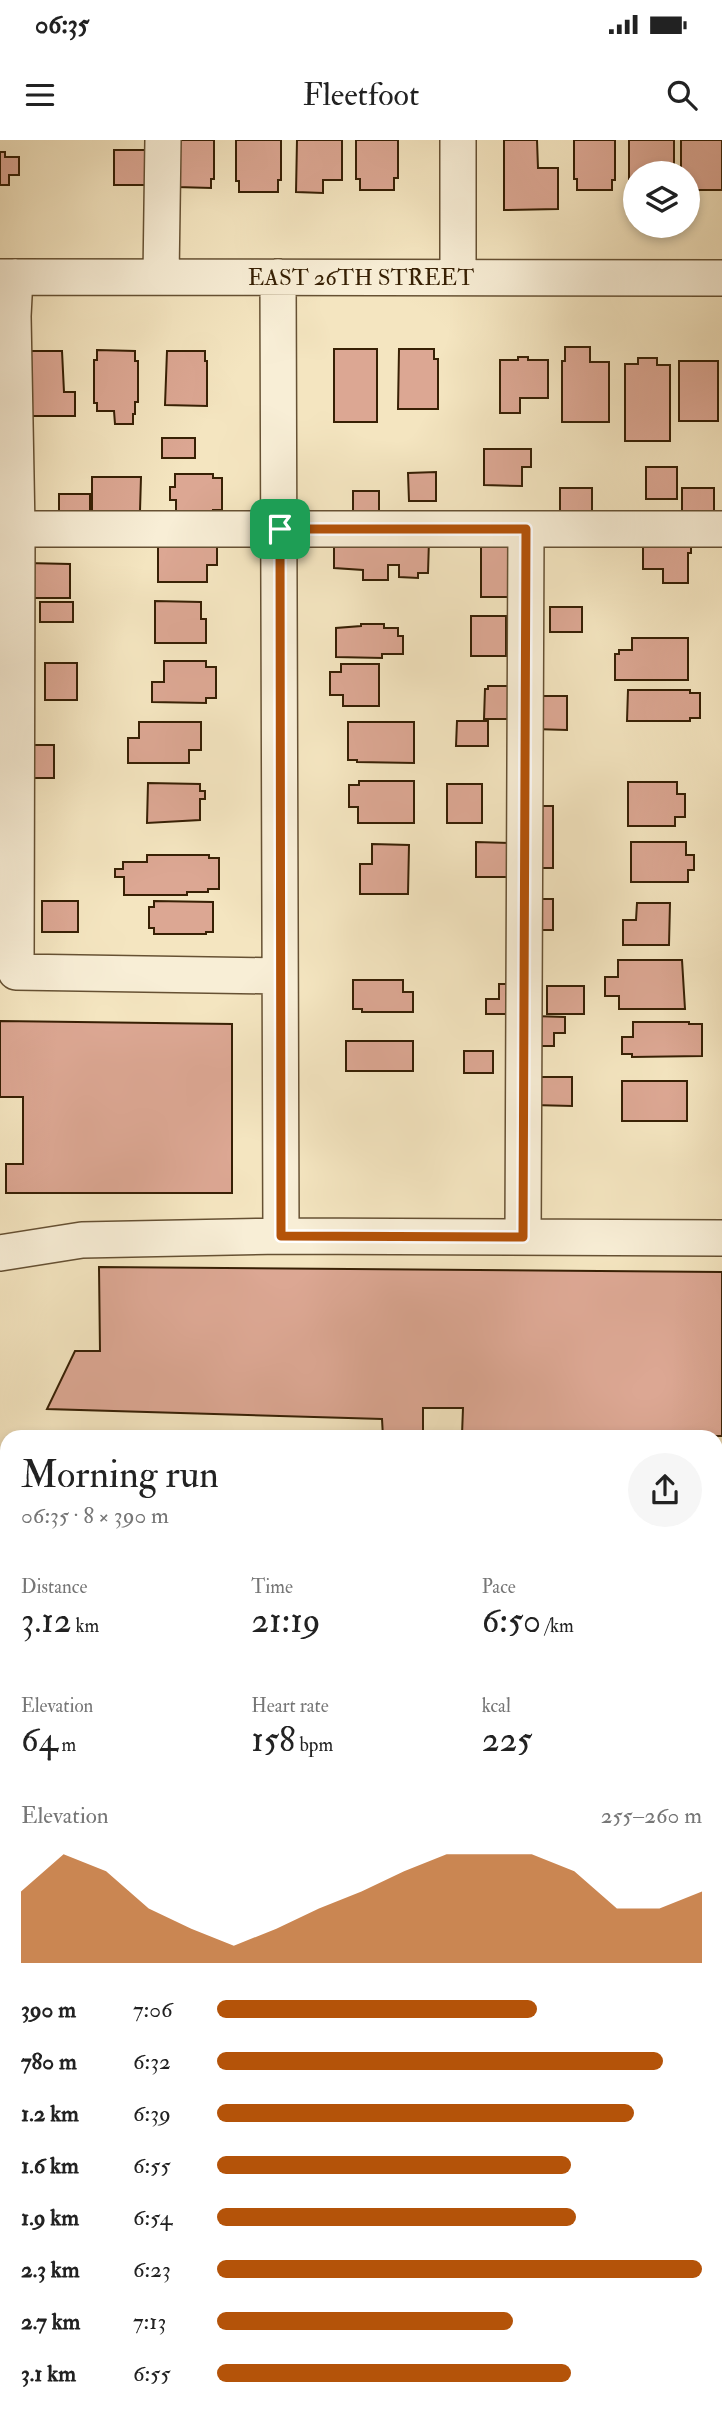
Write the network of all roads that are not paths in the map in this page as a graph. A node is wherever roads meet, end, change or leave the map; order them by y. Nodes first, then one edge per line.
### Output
1 (163, 140) edge
2 (458, 140) edge
3 (458, 276) junction
4 (7, 277) edge
5 (161, 277) junction
6 (278, 277) junction
7 (722, 278) edge
8 (17, 529) junction
9 (280, 529) junction
10 (526, 529) junction
11 (722, 529) edge
12 (279, 976) junction
13 (281, 1236) junction
14 (523, 1237) junction
15 (722, 1238) edge
16 (0, 1253) edge

1 - 5 street
2 - 3 street
3 - 6 street, EAST 26TH STREET
3 - 7 street, EAST 26TH STREET
4 - 5 street, EAST 26TH STREET
4 - 8 street
5 - 6 street, EAST 26TH STREET
6 - 9 street
8 - 9 street
8 - 12 street
9 - 10 street
9 - 12 street
10 - 11 street
10 - 14 street
12 - 13 street
13 - 14 street
13 - 16 street
14 - 15 street

